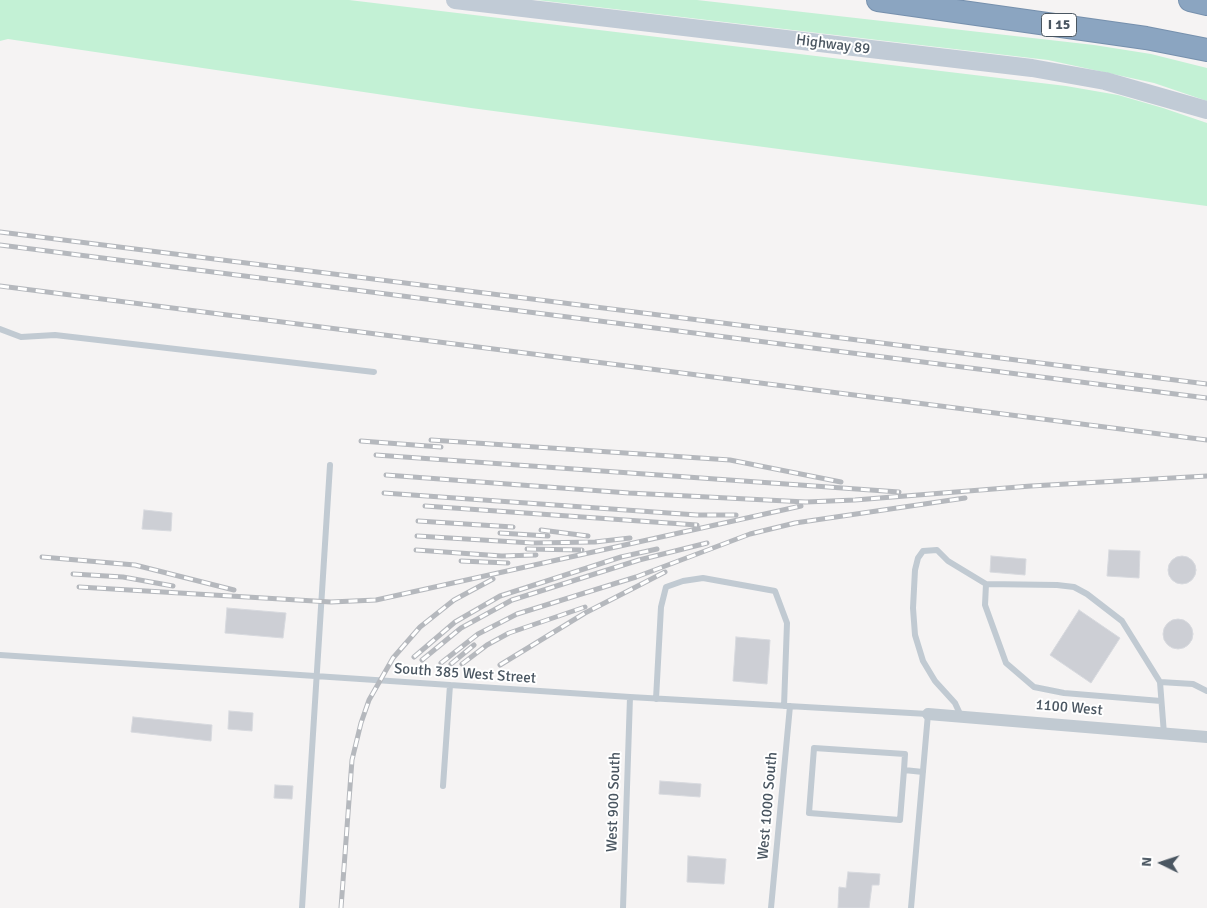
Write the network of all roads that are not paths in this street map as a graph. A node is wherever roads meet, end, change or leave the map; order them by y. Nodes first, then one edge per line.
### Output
1 (455, 0) edge
2 (878, 0) edge
3 (1190, 0) edge
4 (1207, 4) edge
5 (1207, 50) edge
6 (1207, 110) edge
7 (0, 329) edge
8 (374, 372) dead end
9 (330, 465) dead end
10 (986, 584) junction
11 (0, 656) edge
12 (317, 677) junction
13 (1160, 682) junction
14 (450, 685) junction
15 (1207, 691) edge
16 (630, 697) junction
17 (656, 698) junction
18 (1161, 701) junction
19 (787, 706) junction
20 (928, 714) junction
21 (961, 716) junction
22 (1164, 734) junction
23 (1207, 737) edge
24 (904, 770) junction
25 (923, 772) junction
26 (443, 786) dead end
27 (302, 908) edge
28 (623, 908) edge
29 (771, 908) edge
30 (912, 908) edge

1 - 6 main road, Highway 89
2 - 5 highway, I 15
3 - 4 highway
7 - 8 lane
9 - 12 lane
10 - 13 lane
10 - 18 lane
10 - 21 lane
11 - 12 lane, South 385 West Street
12 - 14 lane, South 385 West Street
12 - 27 lane
13 - 15 lane
13 - 18 lane
14 - 16 lane, South 385 West Street
14 - 26 lane
16 - 17 lane, South 385 West Street
16 - 28 lane, West 900 South
17 - 19 lane, South 385 West Street
17 - 19 lane, West 1000 South
18 - 22 lane
19 - 20 lane, South 385 West Street
19 - 29 lane, West 1000 South
20 - 21 street, 1100 West
20 - 25 lane
21 - 22 street, 1100 West
22 - 23 street, 1100 West
24 - 24 lane
24 - 25 lane
25 - 30 lane

